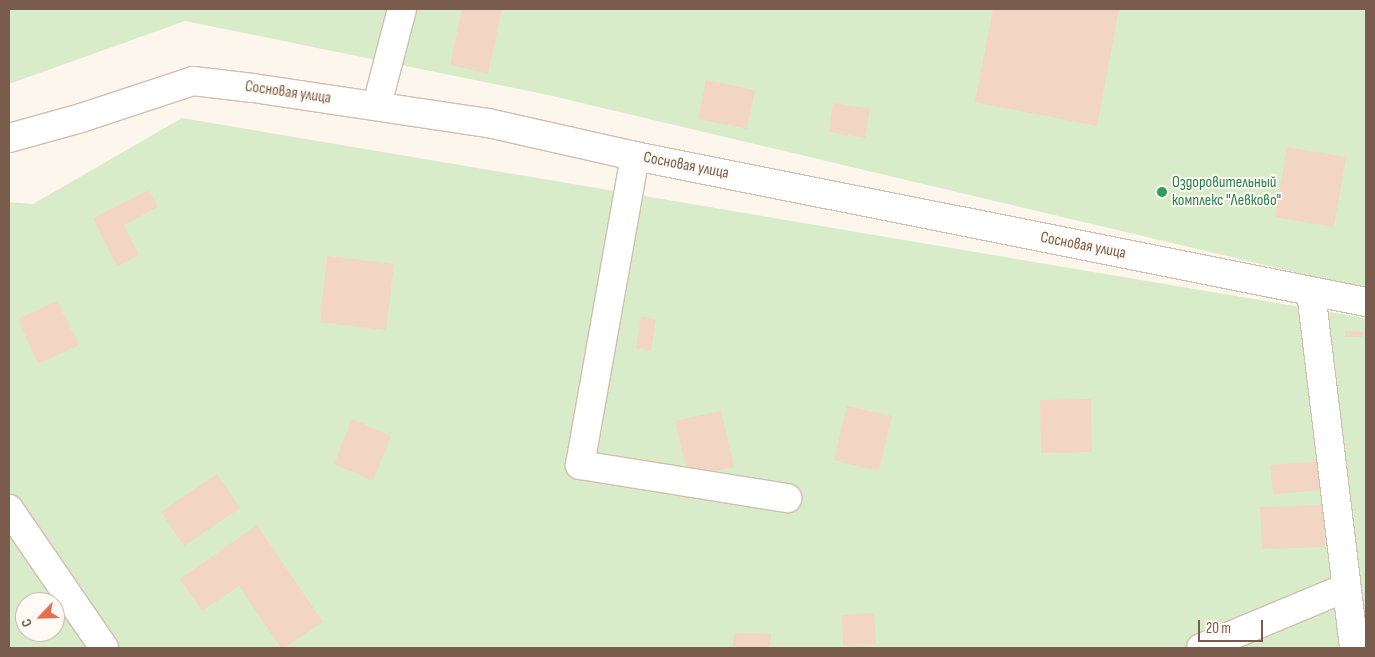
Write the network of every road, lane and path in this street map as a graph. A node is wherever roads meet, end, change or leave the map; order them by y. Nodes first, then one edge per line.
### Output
1 (402, 9) edge
2 (377, 105) junction
3 (9, 138) edge
4 (634, 156) junction
5 (1311, 292) junction
6 (1366, 302) edge
7 (788, 498) dead end
8 (9, 509) edge
9 (1345, 588) junction
10 (104, 648) edge
11 (1200, 648) edge
12 (1354, 648) edge

1 - 2 street
2 - 3 street, Сосновая улица
2 - 4 street, Сосновая улица
4 - 5 street, Сосновая улица
4 - 7 street
5 - 6 street, Сосновая улица
5 - 9 street
8 - 10 street
9 - 11 street
9 - 12 street

